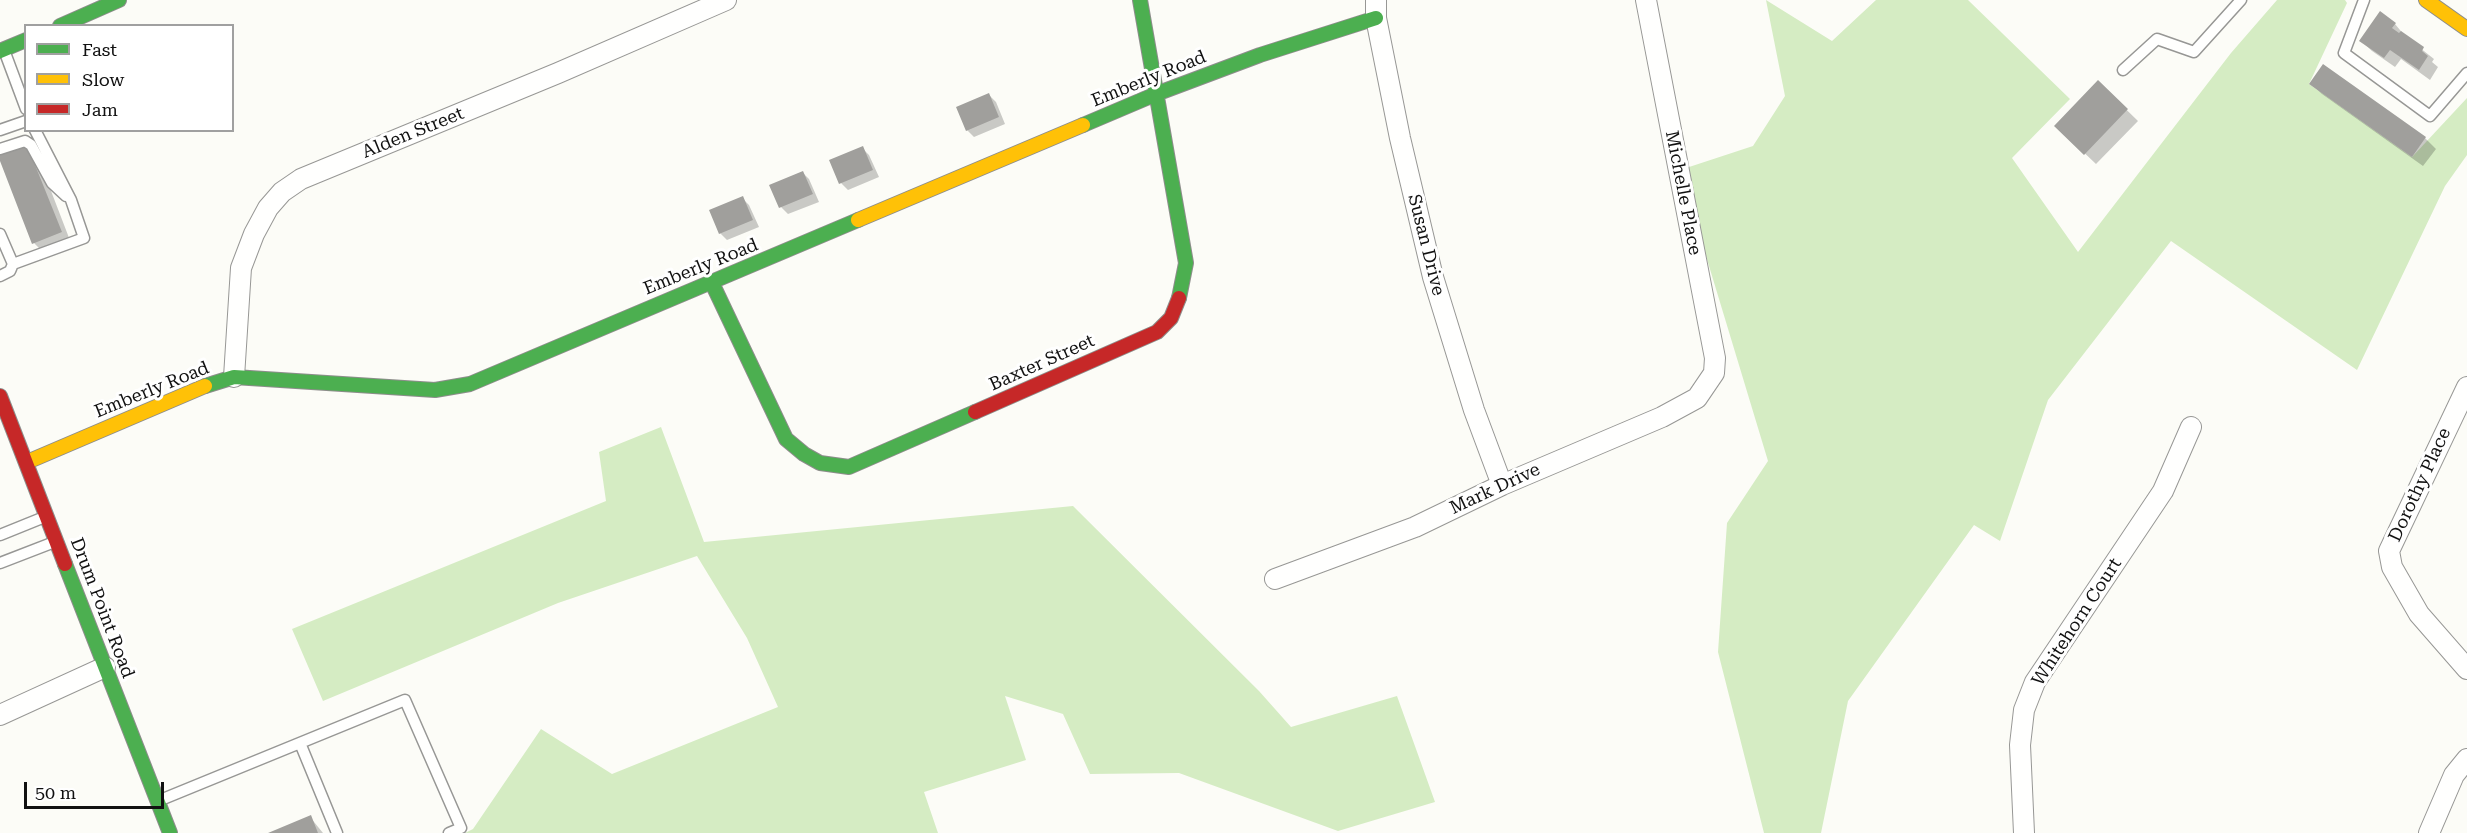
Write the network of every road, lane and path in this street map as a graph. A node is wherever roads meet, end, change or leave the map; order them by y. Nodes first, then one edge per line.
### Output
1 (119, 0) edge
2 (726, 0) edge
3 (1140, 0) edge
4 (1646, 0) edge
5 (2241, 0) edge
6 (2364, 0) edge
7 (2426, 0) edge
8 (1376, 9) edge
9 (65, 24) edge
10 (2467, 29) edge
11 (24, 41) edge
12 (2, 50) edge
13 (2123, 70) dead end
14 (2467, 73) edge
15 (1156, 94) junction
16 (24, 104) edge
17 (24, 122) edge
18 (0, 130) edge
19 (36, 132) edge
20 (0, 149) edge
21 (71, 200) junction
22 (0, 234) edge
23 (0, 256) edge
24 (13, 264) junction
25 (0, 276) edge
26 (712, 283) junction
27 (234, 377) junction
28 (1706, 384) joint
29 (2467, 387) edge
30 (0, 396) edge
31 (2191, 426) dead end
32 (27, 462) junction
33 (1502, 485) junction
34 (48, 516) junction
35 (0, 535) edge
36 (57, 541) junction
37 (0, 563) edge
38 (1275, 579) dead end
39 (105, 667) junction
40 (2467, 669) edge
41 (0, 715) edge
42 (300, 743) junction
43 (2467, 759) edge
44 (158, 801) junction
45 (170, 833) edge
46 (337, 833) edge
47 (449, 833) edge
48 (2024, 833) edge
49 (2429, 833) edge

1 - 9 street
2 - 27 street, Alden Street
3 - 15 street, Baxter Street
4 - 28 street, Michelle Place
5 - 13 lane
6 - 14 lane
7 - 10 street
8 - 15 street, Emberly Road
8 - 33 street, Susan Drive
11 - 12 street
12 - 16 lane
15 - 26 street, Emberly Road
15 - 26 street, Baxter Street
17 - 18 lane
19 - 21 lane
20 - 21 lane
21 - 24 lane
22 - 24 lane
23 - 24 lane
24 - 25 lane
26 - 27 street, Emberly Road
27 - 32 street, Emberly Road
28 - 33 street, Mark Drive
29 - 40 street, Dorothy Place
30 - 32 street, Drum Point Road
31 - 48 street, Whitehorn Court
32 - 34 street, Drum Point Road
33 - 38 street, Mark Drive
34 - 35 lane
34 - 36 street, Drum Point Road
36 - 37 lane
36 - 39 street, Drum Point Road
39 - 41 street
39 - 44 street, Drum Point Road
42 - 44 lane
42 - 46 lane
42 - 47 lane
43 - 49 street
44 - 45 street, Drum Point Road

